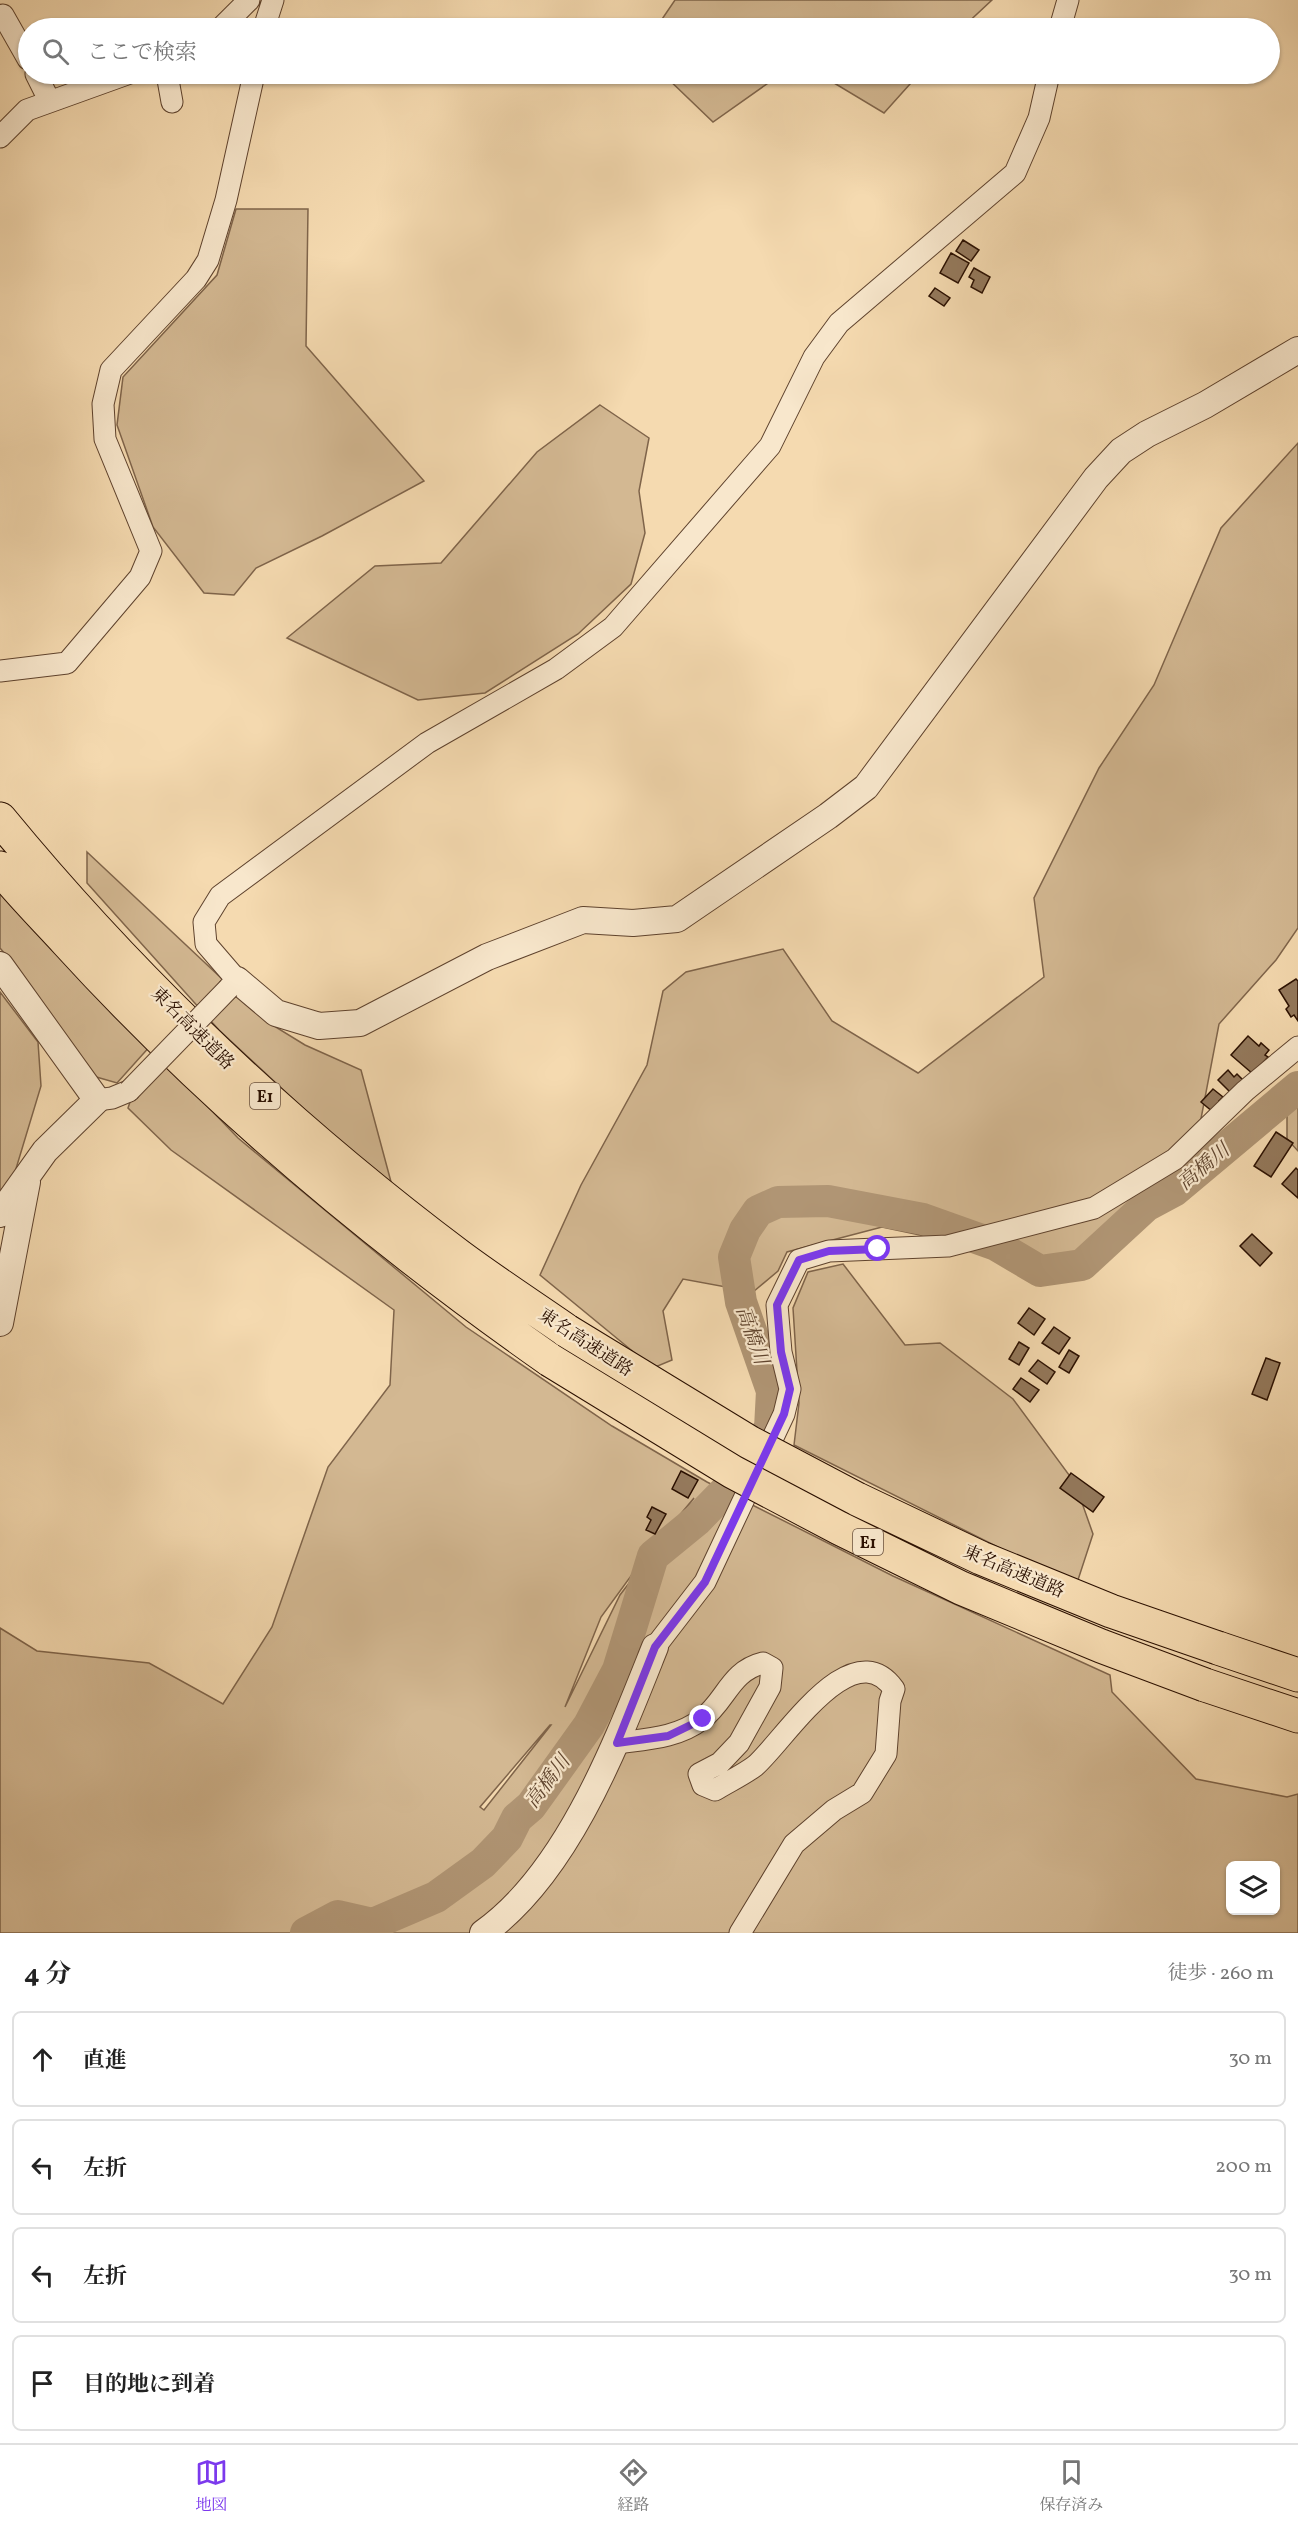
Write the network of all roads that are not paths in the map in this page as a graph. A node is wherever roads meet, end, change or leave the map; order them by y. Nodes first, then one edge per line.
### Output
1 (249, 0) edge
2 (273, 0) edge
3 (1068, 0) edge
4 (3, 15) dead end
5 (231, 18) edge
6 (267, 18) edge
7 (1063, 18) edge
8 (18, 41) edge
9 (41, 84) edge
10 (97, 84) edge
11 (169, 84) edge
12 (252, 84) edge
13 (1047, 84) edge
14 (49, 100) junction
15 (172, 102) dead end
16 (0, 137) edge
17 (1298, 350) edge
18 (0, 671) edge
19 (0, 819) edge
20 (0, 868) edge
21 (0, 965) edge
22 (233, 984) junction
23 (1298, 1047) edge
24 (97, 1100) junction
25 (28, 1173) junction
26 (0, 1214) edge
27 (0, 1323) edge
28 (655, 1647) joint
29 (1298, 1675) edge
30 (1298, 1716) edge
31 (617, 1743) junction
32 (483, 1933) edge
33 (740, 1933) edge

1 - 5 street
2 - 6 street
3 - 7 street
4 - 8 street
9 - 14 street
10 - 14 street
11 - 15 street
12 - 18 street
13 - 22 street
14 - 16 street
17 - 22 street
19 - 29 highway, 東名高速道路 / E1, bridge
20 - 30 highway, 東名高速道路 / E1, bridge
21 - 24 street
22 - 24 street, bridge
23 - 28 street
24 - 25 street
25 - 26 street
25 - 27 street
28 - 31 street
31 - 32 street
31 - 33 street

